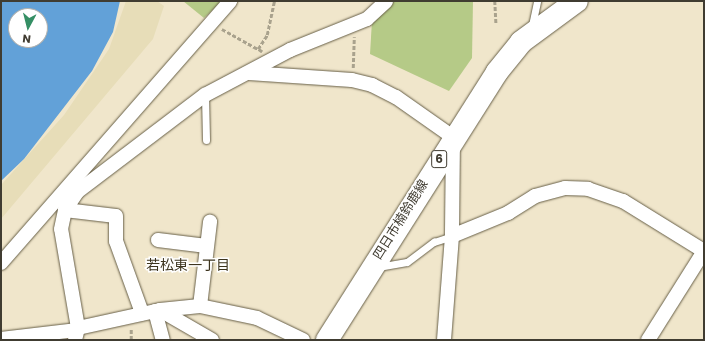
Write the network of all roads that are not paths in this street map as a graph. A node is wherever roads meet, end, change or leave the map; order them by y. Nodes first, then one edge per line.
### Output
1 (230, 1) edge
2 (386, 1) edge
3 (537, 1) edge
4 (577, 1) edge
5 (530, 34) junction
6 (247, 73) junction
7 (205, 95) junction
8 (453, 137) junction
9 (206, 140) dead end
10 (65, 210) junction
11 (210, 222) dead end
12 (452, 236) junction
13 (158, 240) dead end
14 (207, 246) junction
15 (704, 251) edge
16 (1, 263) edge
17 (371, 267) junction
18 (200, 306) junction
19 (152, 311) junction
20 (77, 333) edge
21 (1, 340) edge
22 (163, 340) edge
23 (212, 340) edge
24 (303, 340) edge
25 (327, 340) edge
26 (444, 340) edge
27 (648, 340) edge

1 - 16 street
2 - 6 street
3 - 5 lane
4 - 5 main road, 四日市楠鈴鹿線 / 6
5 - 8 main road, 四日市楠鈴鹿線 / 6
6 - 7 street
6 - 8 street
7 - 9 lane
7 - 10 street
8 - 12 street
8 - 17 main road, 四日市楠鈴鹿線 / 6
10 - 19 street
10 - 20 street
11 - 14 street
12 - 15 street
12 - 17 lane
12 - 26 street
13 - 14 street
14 - 18 street
15 - 27 street
17 - 25 main road, 四日市楠鈴鹿線 / 6
18 - 19 street
18 - 24 street
19 - 20 street
19 - 22 street
19 - 23 street
20 - 21 street

